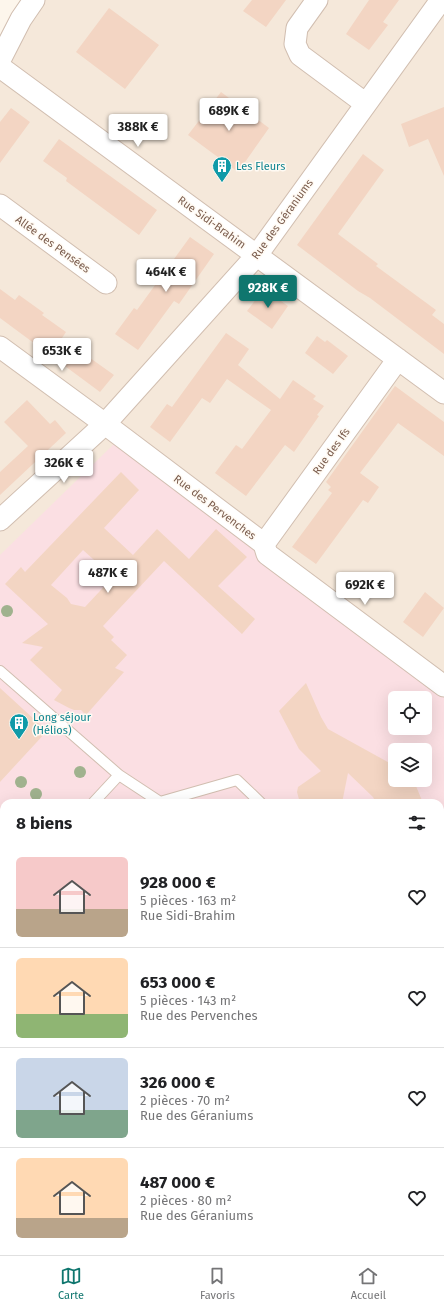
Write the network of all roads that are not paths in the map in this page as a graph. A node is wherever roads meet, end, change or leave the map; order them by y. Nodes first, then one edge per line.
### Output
1 (34, 0) edge
2 (317, 0) edge
3 (441, 0) edge
4 (0, 60) edge
5 (0, 67) edge
6 (366, 104) junction
7 (0, 205) edge
8 (257, 255) junction
9 (106, 283) dead end
10 (0, 347) edge
11 (398, 359) junction
12 (444, 393) edge
13 (105, 424) junction
14 (0, 520) edge
15 (264, 544) junction
16 (0, 671) edge
17 (444, 686) edge
18 (119, 776) junction
19 (97, 799) edge
20 (154, 799) edge
21 (173, 799) edge
22 (257, 799) edge

1 - 4 street
2 - 6 street
3 - 6 street, Rue des Géraniums
5 - 8 street, Rue Sidi-Brahim
6 - 8 street, Rue des Géraniums
7 - 9 street, Allée des Pensées
8 - 11 street, Rue Sidi-Brahim
8 - 13 street, Rue des Géraniums
10 - 13 street, Rue des Pervenches
11 - 12 street, Rue Sidi-Brahim
11 - 15 street, Rue des Ifs
13 - 14 street, Rue des Géraniums
13 - 15 street, Rue des Pervenches
15 - 17 street, Rue des Pervenches
16 - 18 lane
18 - 19 lane
18 - 20 lane
21 - 22 lane

